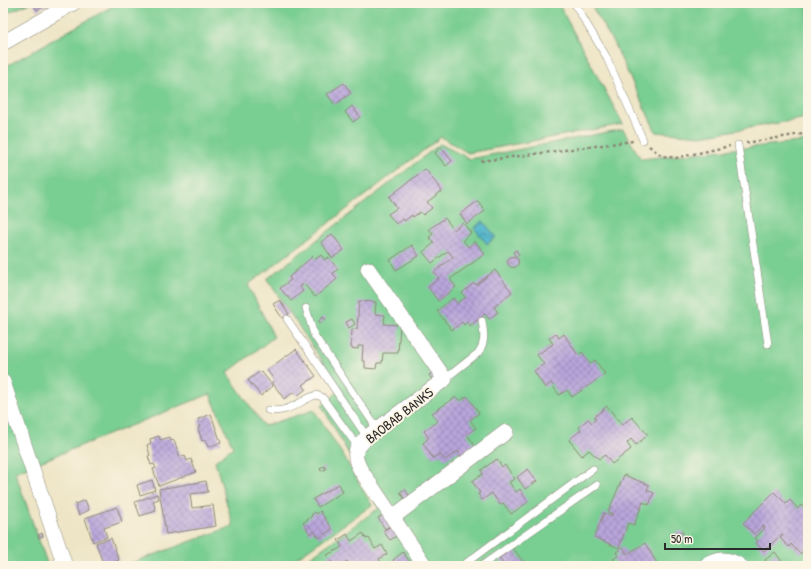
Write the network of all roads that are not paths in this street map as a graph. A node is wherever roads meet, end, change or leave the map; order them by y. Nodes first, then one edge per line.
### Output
1 (73, 3) edge
2 (574, 3) edge
3 (3, 44) edge
4 (643, 140) dead end
5 (738, 145) dead end
6 (368, 269) dead end
7 (306, 308) dead end
8 (287, 319) dead end
9 (482, 321) dead end
10 (768, 344) dead end
11 (445, 379) junction
12 (3, 382) edge
13 (268, 410) dead end
14 (506, 432) dead end
15 (368, 438) junction
16 (593, 469) dead end
17 (597, 485) dead end
18 (392, 517) junction
19 (65, 566) edge
20 (425, 566) edge
21 (462, 566) edge
22 (481, 566) edge
23 (705, 566) edge
24 (740, 566) edge

1 - 3 street
2 - 4 lane
5 - 10 lane
6 - 11 street, BAOBAB BANKS
7 - 15 lane
8 - 15 lane
9 - 11 lane
11 - 15 street, BAOBAB BANKS
12 - 19 street
13 - 15 lane
14 - 18 street
15 - 18 street, BAOBAB BANKS
16 - 21 lane
17 - 22 lane
18 - 20 street, BAOBAB BANKS
23 - 24 street

